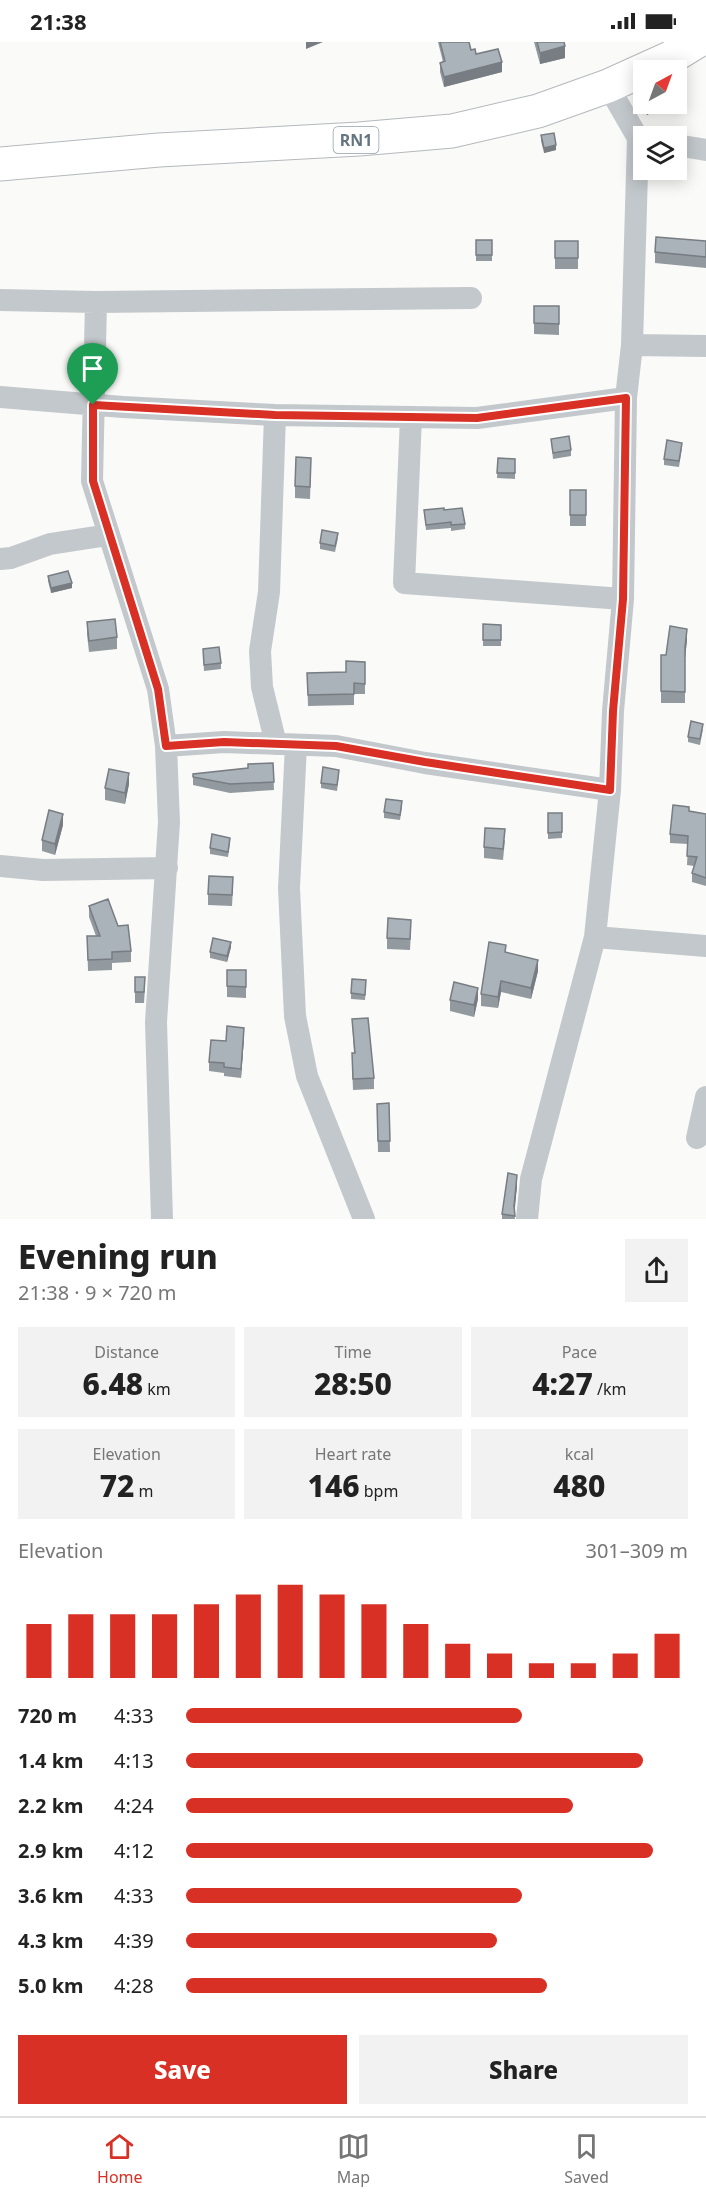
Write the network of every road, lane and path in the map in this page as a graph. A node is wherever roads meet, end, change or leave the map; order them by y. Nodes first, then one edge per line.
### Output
1 (696, 42) edge
2 (608, 86) junction
3 (633, 126) edge
4 (687, 147) edge
5 (706, 150) edge
6 (0, 164) edge
7 (639, 180) edge
8 (471, 298) dead end
9 (0, 300) edge
10 (96, 302) junction
11 (632, 345) junction
12 (706, 346) edge
13 (0, 397) edge
14 (626, 398) junction
15 (93, 405) junction
16 (275, 415) junction
17 (411, 417) junction
18 (108, 535) junction
19 (0, 559) edge
20 (623, 599) junction
21 (286, 744) junction
22 (166, 746) junction
23 (610, 790) junction
24 (0, 866) edge
25 (167, 868) junction
26 (595, 937) junction
27 (706, 946) edge
28 (706, 1097) edge
29 (697, 1138) dead end
30 (162, 1219) edge
31 (364, 1219) edge
32 (527, 1219) edge

1 - 2 highway, RN1
2 - 3 street
2 - 6 highway, RN1
4 - 5 street
7 - 11 street
8 - 10 street
9 - 10 street
10 - 15 street
11 - 12 street
11 - 14 street
13 - 15 street
14 - 17 street
14 - 20 street
15 - 16 street
15 - 18 street
16 - 17 street
16 - 21 street
17 - 20 street
18 - 19 street
18 - 22 street
20 - 23 street
21 - 22 street
21 - 23 street
21 - 31 street
22 - 25 street
23 - 26 street
24 - 25 street
25 - 30 street
26 - 27 street
26 - 32 street
28 - 29 street

